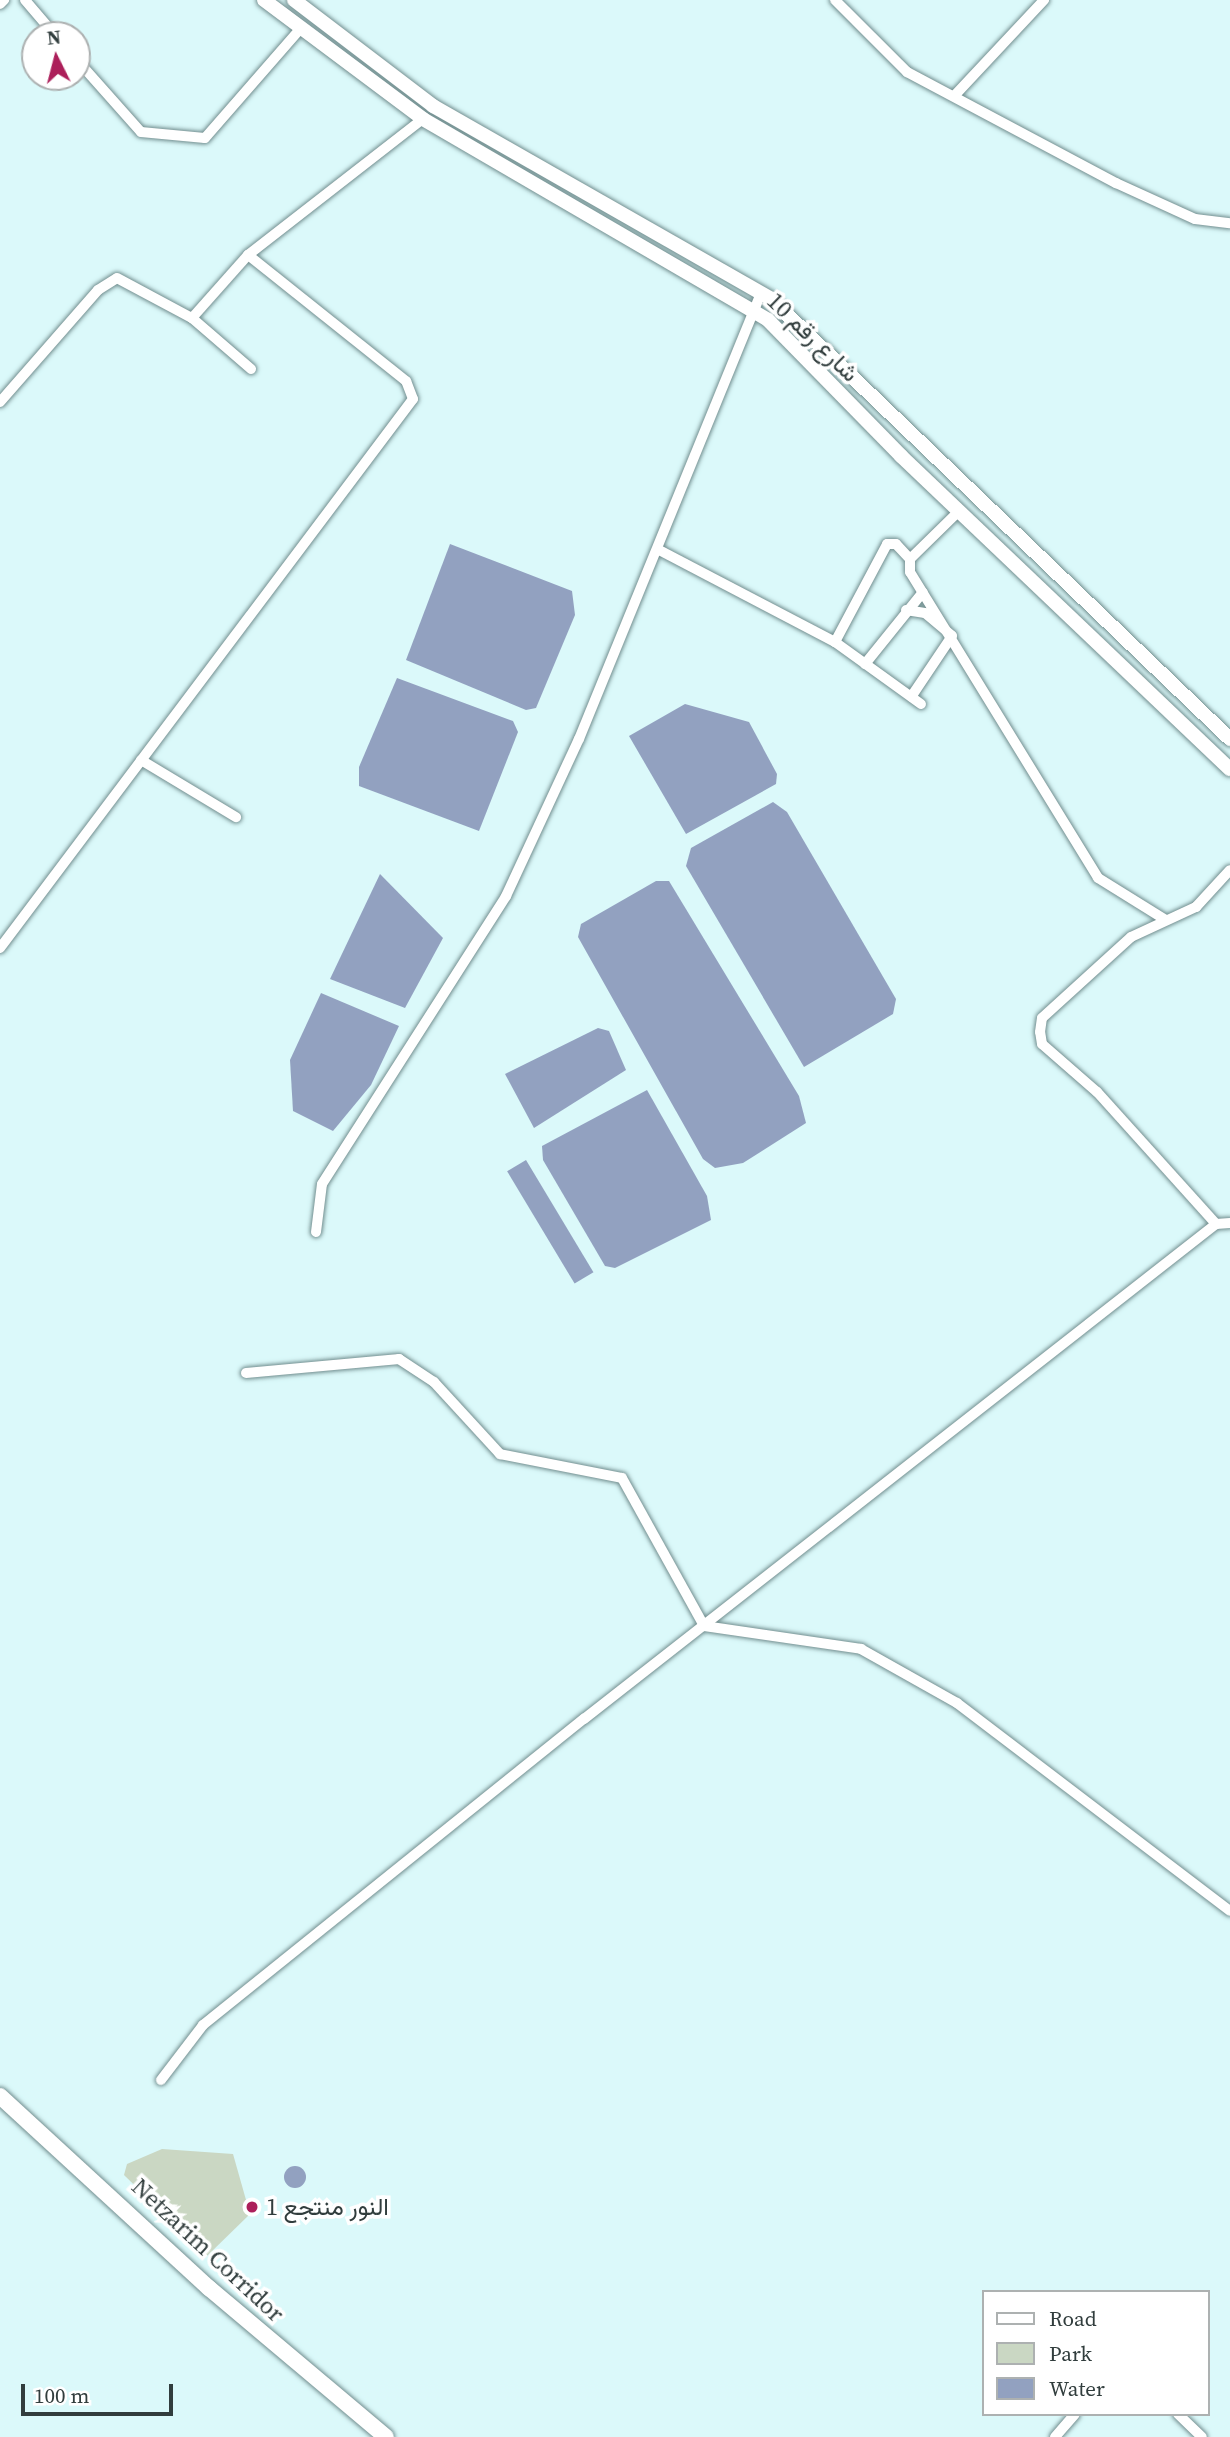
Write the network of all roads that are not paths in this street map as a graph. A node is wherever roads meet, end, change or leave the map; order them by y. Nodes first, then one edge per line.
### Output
1 (4, 0) edge
2 (25, 0) edge
3 (264, 0) edge
4 (293, 0) edge
5 (835, 0) edge
6 (1044, 0) edge
7 (0, 4) edge
8 (43, 21) edge
9 (301, 28) junction
10 (91, 76) edge
11 (956, 94) junction
12 (423, 119) junction
13 (1230, 223) edge
14 (248, 256) junction
15 (761, 295) junction
16 (754, 309) junction
17 (192, 318) junction
18 (251, 369) dead end
19 (0, 401) edge
20 (960, 510) junction
21 (659, 550) junction
22 (910, 559) junction
23 (923, 592) junction
24 (906, 610) junction
25 (952, 636) junction
26 (835, 642) junction
27 (865, 664) junction
28 (911, 697) junction
29 (921, 705) dead end
30 (1230, 739) edge
31 (141, 760) junction
32 (1230, 769) edge
33 (236, 817) dead end
34 (1230, 870) edge
35 (1164, 919) junction
36 (0, 948) edge
37 (1230, 1223) edge
38 (1216, 1224) junction
39 (316, 1231) dead end
40 (246, 1373) dead end
41 (704, 1626) junction
42 (1230, 1911) edge
43 (161, 2080) dead end
44 (0, 2096) edge
45 (1072, 2416) edge
46 (1180, 2416) edge
47 (386, 2437) edge
48 (1055, 2437) edge
49 (1202, 2437) edge

1 - 7 street
2 - 8 street
3 - 9 main road, شارع رقم 10
4 - 15 main road, شارع رقم 10
5 - 11 street
6 - 11 street
9 - 10 street
9 - 12 main road, شارع رقم 10
11 - 13 street
12 - 14 street
12 - 16 main road, شارع رقم 10
14 - 17 street
14 - 31 street
15 - 16 street
15 - 30 main road, شارع رقم 10
16 - 20 main road, شارع رقم 10
16 - 21 street
17 - 18 street
17 - 19 street
20 - 22 street
20 - 32 main road, شارع رقم 10
21 - 26 street
21 - 39 street
22 - 23 street
22 - 26 street
23 - 24 street
23 - 25 street
24 - 25 street
24 - 27 street
25 - 28 street
25 - 35 street
26 - 27 street
27 - 28 street
28 - 29 street
31 - 33 street
31 - 36 street
34 - 35 street
35 - 38 street
37 - 38 street
38 - 41 street
40 - 41 street
41 - 42 street
41 - 43 street
44 - 47 main road, Netzarim Corridor
45 - 48 street
46 - 49 street

